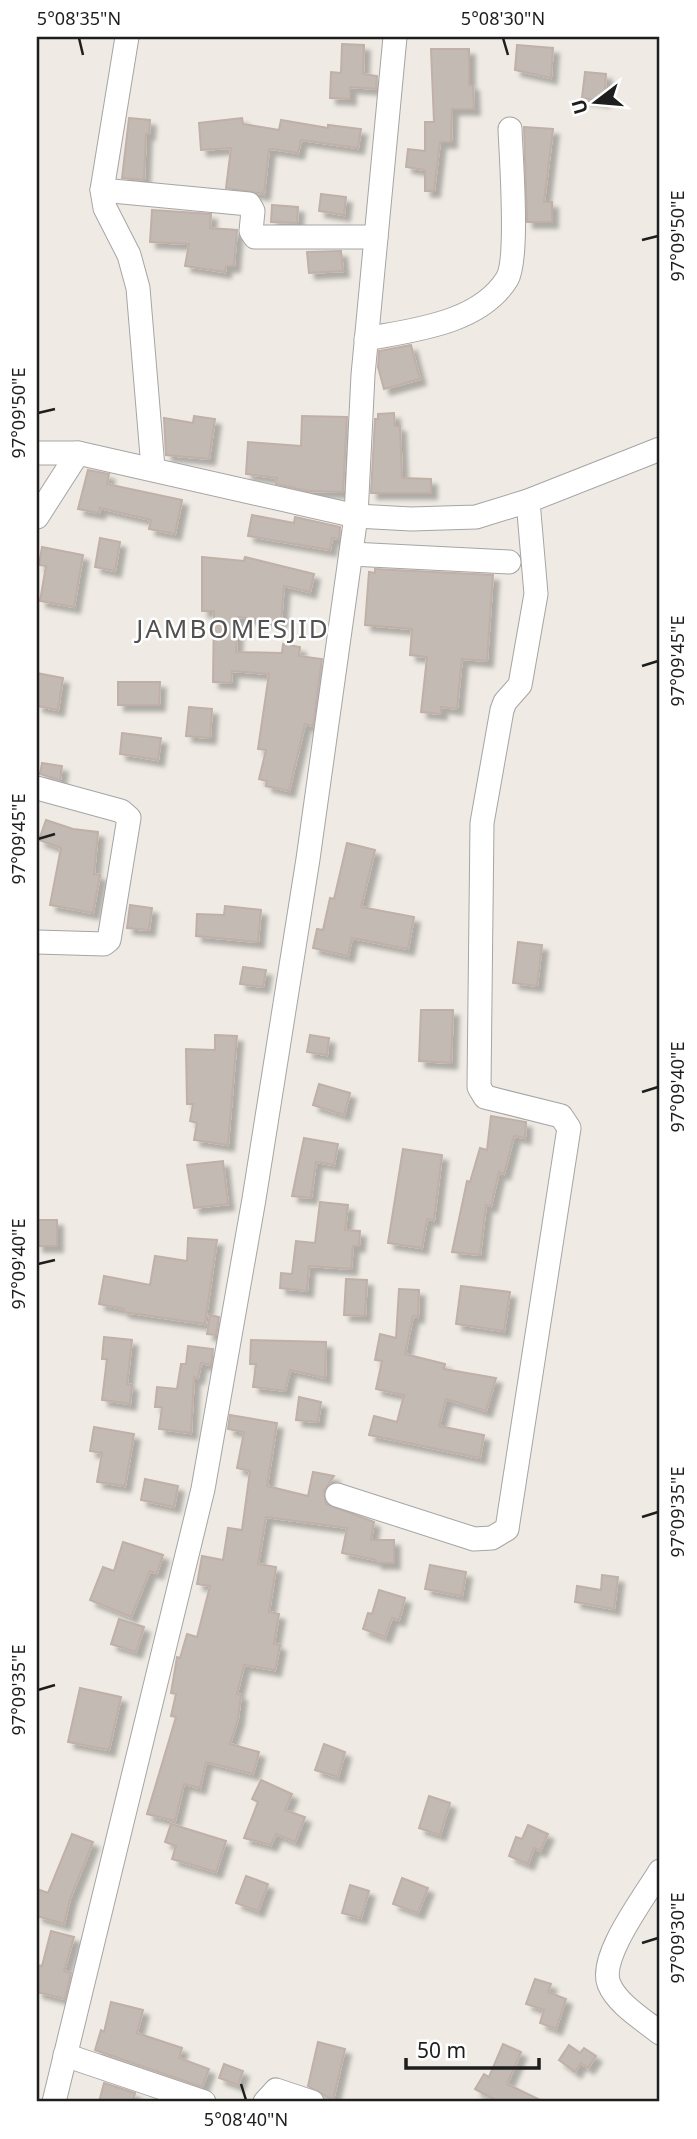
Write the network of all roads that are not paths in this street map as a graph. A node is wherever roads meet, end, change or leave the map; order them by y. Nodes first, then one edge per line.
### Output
1 (127, 37) edge
2 (395, 37) edge
3 (510, 129) dead end
4 (102, 190) junction
5 (376, 237) junction
6 (366, 339) junction
7 (660, 449) edge
8 (72, 452) junction
9 (37, 453) edge
10 (153, 468) junction
11 (528, 501) junction
12 (356, 516) junction
13 (37, 517) edge
14 (351, 554) junction
15 (509, 562) dead end
16 (37, 788) edge
17 (37, 942) edge
18 (337, 1495) dead end
19 (660, 1871) edge
20 (660, 2033) edge
21 (65, 2055) junction
22 (54, 2102) edge
23 (204, 2102) edge
24 (265, 2102) edge
25 (312, 2102) edge

1 - 4 street
2 - 5 street
3 - 6 street
4 - 5 street
4 - 10 street
5 - 6 street
6 - 12 street
7 - 11 street
8 - 9 street
8 - 10 street
8 - 13 street
10 - 12 street
11 - 12 street
11 - 18 street
12 - 14 street
14 - 15 street
14 - 21 street
16 - 17 street
19 - 20 street
21 - 22 street
21 - 23 street
24 - 25 street

